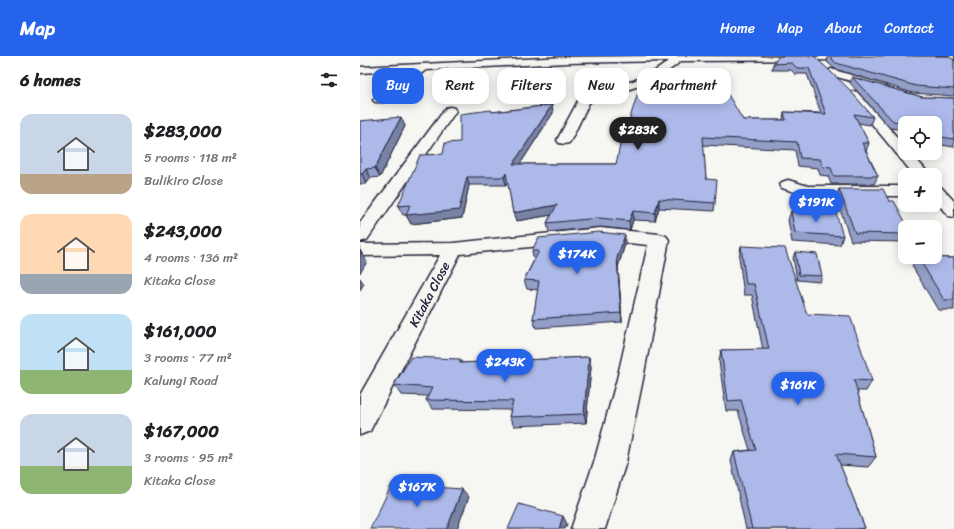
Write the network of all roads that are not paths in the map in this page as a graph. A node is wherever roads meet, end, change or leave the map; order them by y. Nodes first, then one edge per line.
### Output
1 (791, 56) edge
2 (809, 57) junction
3 (868, 57) edge
4 (913, 57) edge
5 (934, 57) edge
6 (954, 57) edge
7 (679, 58) junction
8 (426, 66) junction
9 (423, 68) edge
10 (360, 70) edge
11 (831, 72) junction
12 (894, 92) edge
13 (450, 111) dead end
14 (564, 140) dead end
15 (916, 168) edge
16 (788, 186) dead end
17 (898, 191) edge
18 (942, 192) edge
19 (954, 196) edge
20 (942, 198) edge
21 (954, 212) edge
22 (360, 236) edge
23 (453, 248) junction
24 (360, 250) edge
25 (360, 422) edge
26 (588, 529) edge

1 - 2 street
2 - 3 street
2 - 7 street
2 - 11 street
4 - 5 street
5 - 6 street
7 - 8 street
7 - 14 street
8 - 9 street
8 - 10 street
11 - 12 street
11 - 15 street
13 - 22 street
16 - 17 street
18 - 19 street
20 - 21 street
23 - 24 street, Kitaka Close
23 - 25 street, Kitaka Close
23 - 26 street

